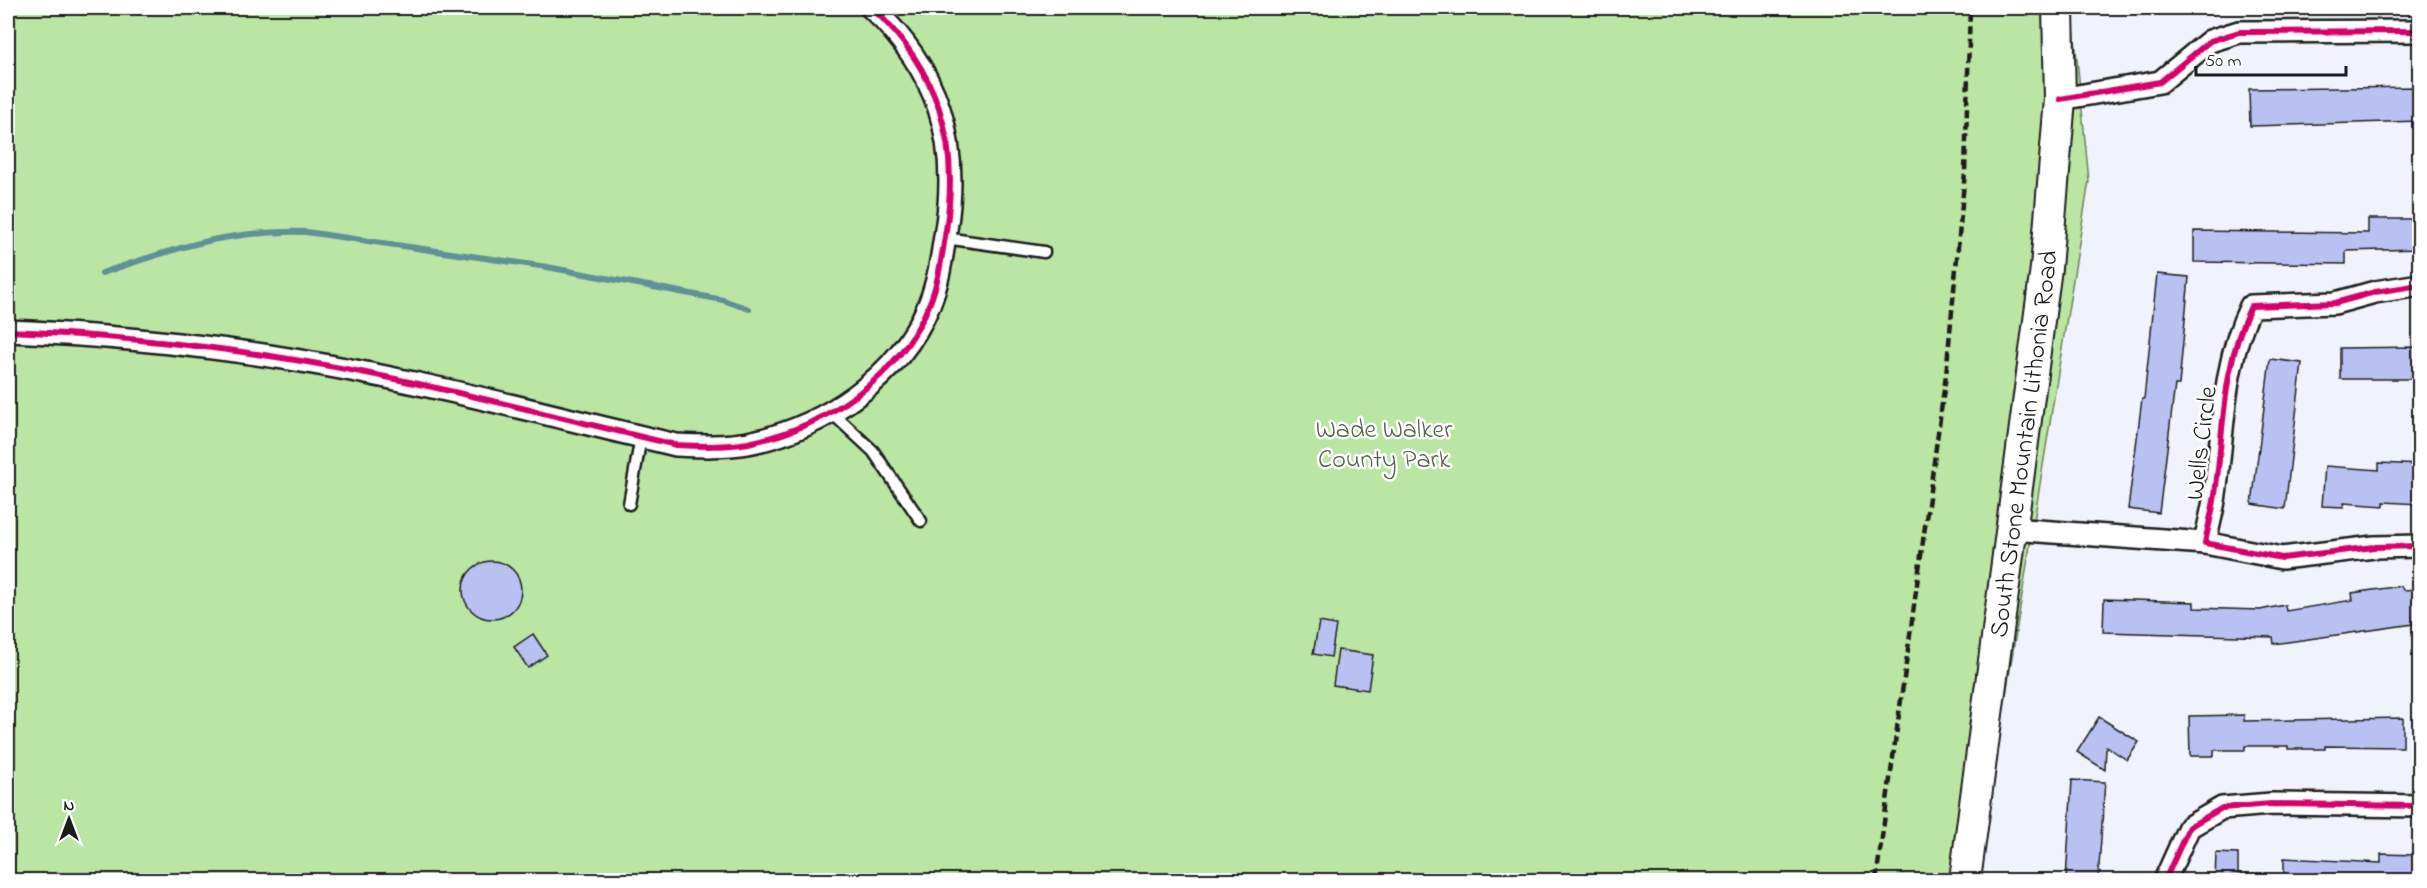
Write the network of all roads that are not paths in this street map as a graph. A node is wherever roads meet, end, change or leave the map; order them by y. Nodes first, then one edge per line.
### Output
1 (872, 8) edge
2 (2058, 8) edge
3 (2420, 31) edge
4 (2060, 99) junction
5 (945, 238) junction
6 (1044, 252) dead end
7 (2420, 285) edge
8 (8, 331) edge
9 (831, 412) junction
10 (641, 437) junction
11 (629, 504) dead end
12 (921, 521) dead end
13 (2012, 529) junction
14 (2205, 543) junction
15 (2420, 546) edge
16 (2420, 806) edge
17 (1965, 880) edge
18 (2165, 880) edge

1 - 5 street
2 - 4 main road, South Stone Mountain Lithonia Road
3 - 4 street
4 - 13 main road, South Stone Mountain Lithonia Road
5 - 6 lane
5 - 9 street
7 - 14 street, Wells Circle
8 - 10 street
9 - 10 street
9 - 12 lane
10 - 11 lane
13 - 14 street
13 - 17 main road, South Stone Mountain Lithonia Road
14 - 15 street
16 - 18 street

